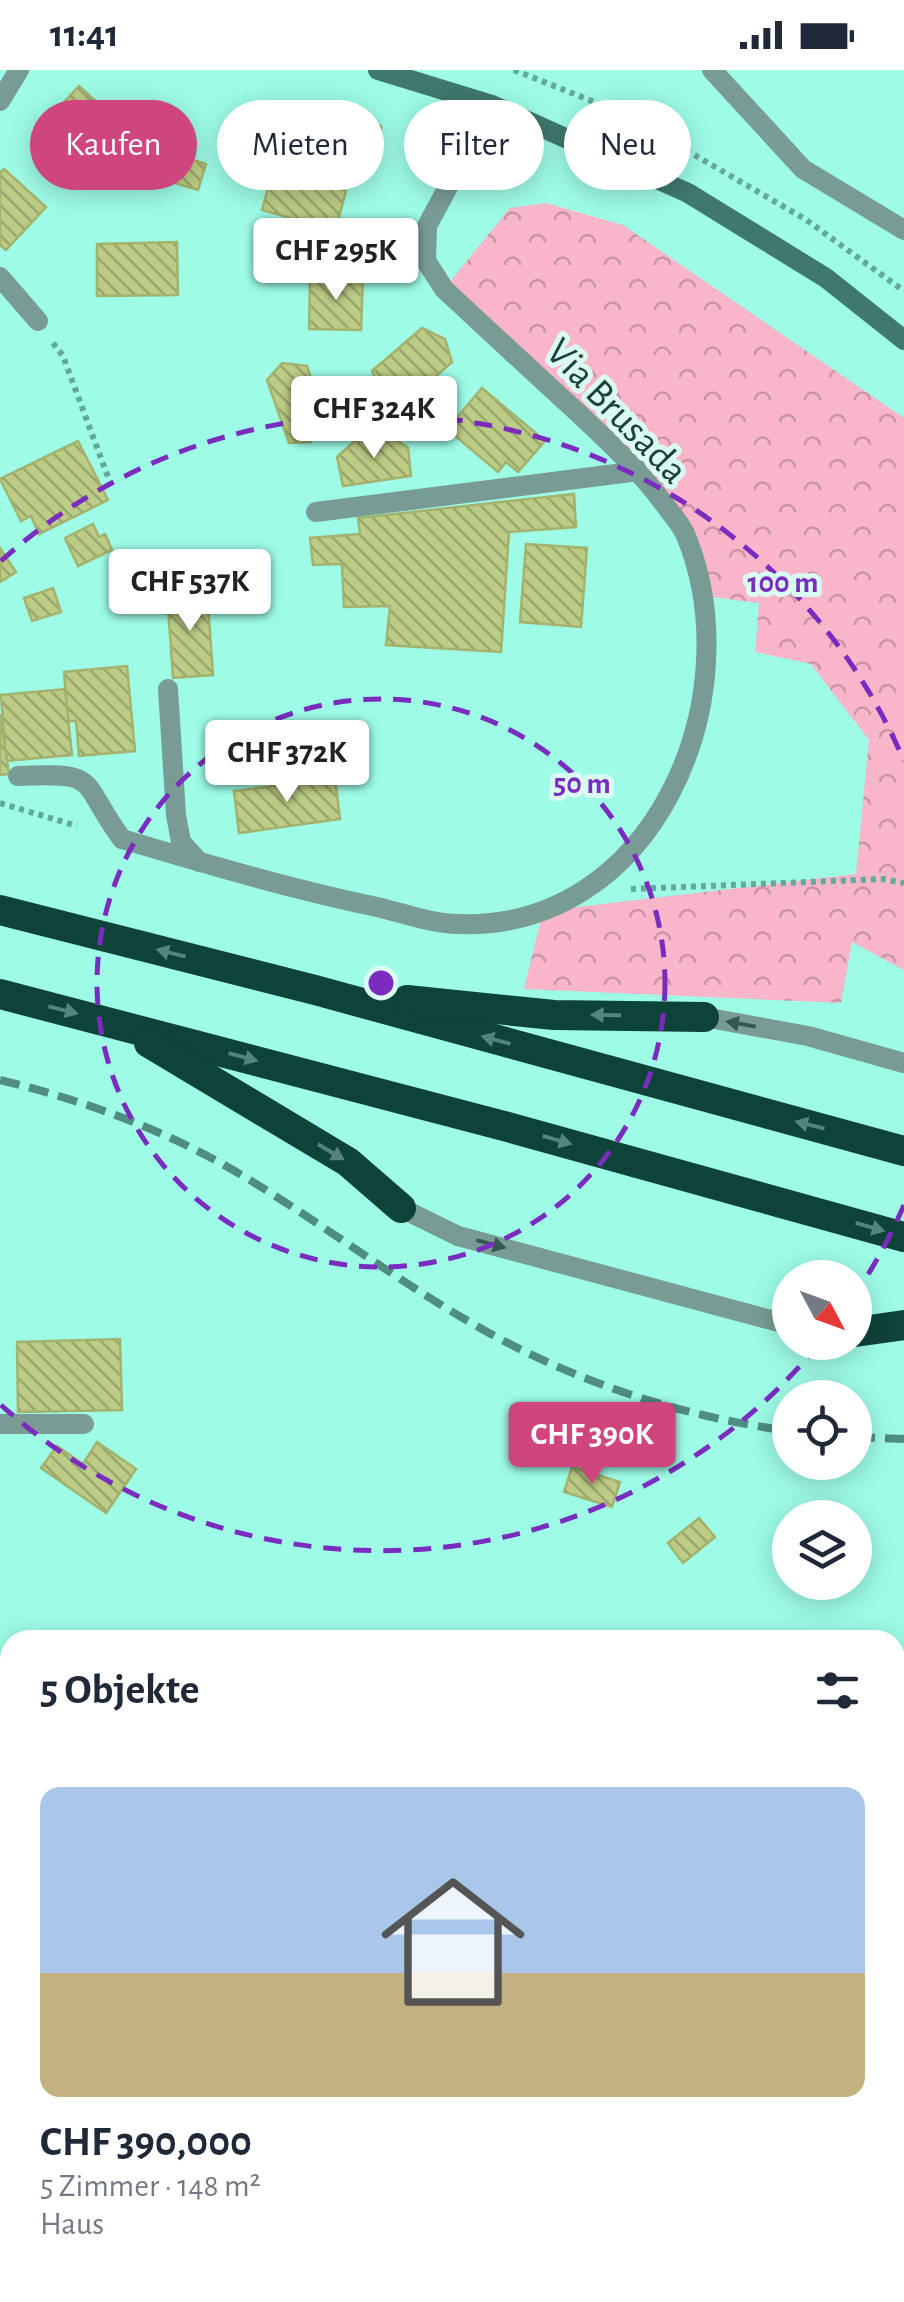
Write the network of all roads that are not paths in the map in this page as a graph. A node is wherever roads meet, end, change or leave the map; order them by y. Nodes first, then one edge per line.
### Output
1 (19, 70) edge
2 (378, 70) edge
3 (712, 70) edge
4 (0, 100) edge
5 (476, 100) edge
6 (544, 128) edge
7 (447, 190) edge
8 (904, 230) edge
9 (0, 277) edge
10 (38, 322) road end
11 (904, 340) edge
12 (640, 470) junction
13 (316, 512) dead end
14 (168, 689) dead end
15 (18, 776) dead end
16 (199, 862) junction
17 (0, 910) edge
18 (315, 990) junction
19 (0, 994) edge
20 (704, 1017) joint
21 (115, 1023) junction
22 (904, 1063) edge
23 (904, 1151) edge
24 (401, 1208) joint
25 (904, 1237) edge
26 (772, 1319) edge
27 (904, 1325) edge
28 (872, 1330) edge
29 (0, 1424) edge
30 (84, 1424) dead end

1 - 4 street
2 - 5 main road
3 - 8 street
6 - 11 main road
7 - 12 street, Via Brusada
9 - 10 street
12 - 13 street
12 - 16 street, Via Brusada
14 - 16 street
15 - 16 street, Via Brusada
18 -> 17 highway
20 -> 18 highway
23 -> 18 highway
19 -> 21 highway
22 -> 20 street
21 -> 24 highway
21 -> 25 highway
24 -> 26 street
27 - 28 highway
29 - 30 street

